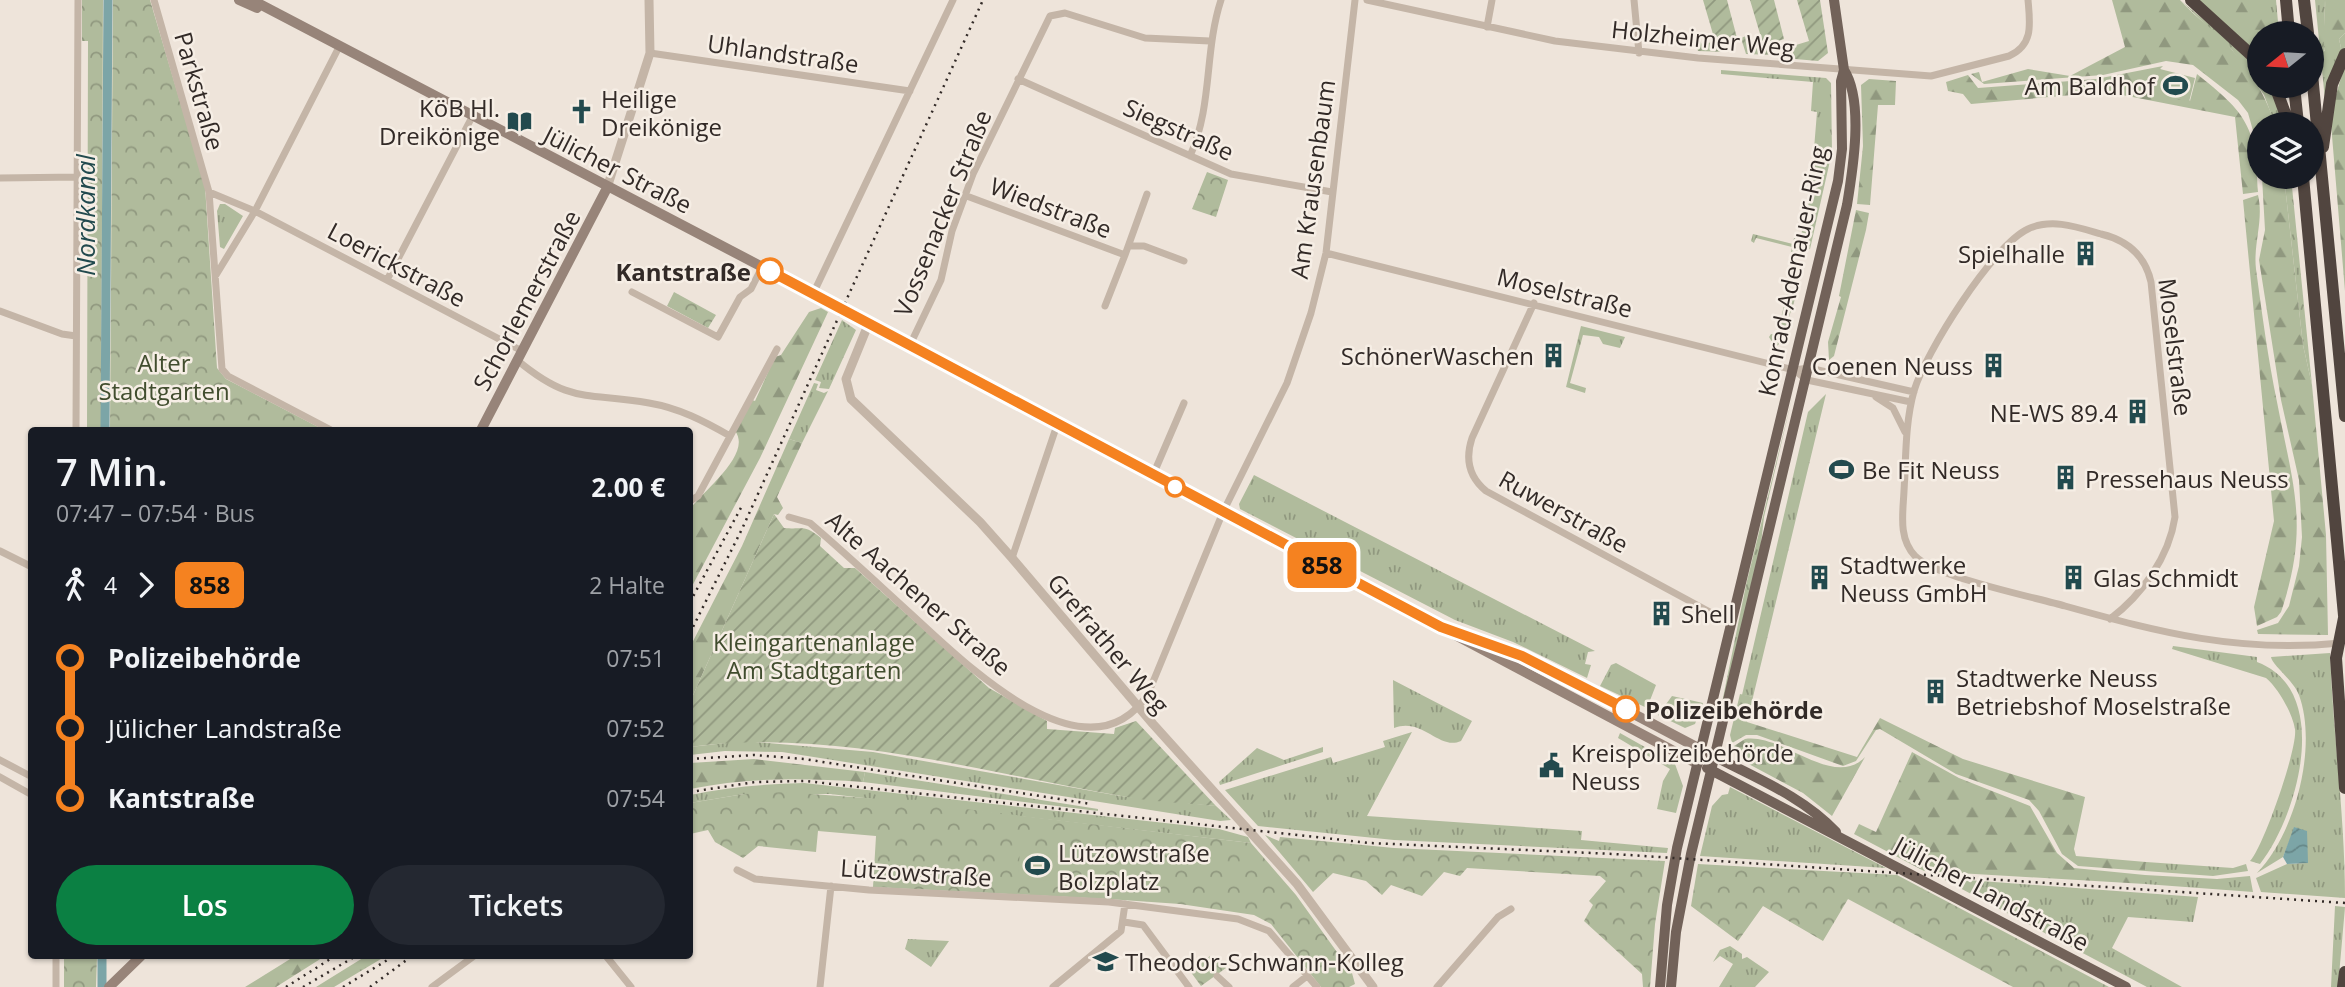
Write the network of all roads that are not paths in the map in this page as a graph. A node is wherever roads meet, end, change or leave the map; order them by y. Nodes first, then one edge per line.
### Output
1 (78, 0) edge
2 (153, 0) edge
3 (239, 0) edge
4 (252, 0) edge
5 (649, 0) edge
6 (953, 0) edge
7 (1221, 0) edge
8 (1355, 0) edge
9 (1367, 0) edge
10 (1492, 0) edge
11 (1634, 0) edge
12 (1834, 0) edge
13 (2028, 0) edge
14 (2191, 0) edge
15 (2286, 0) edge
16 (2304, 0) edge
17 (2288, 21) edge
18 (2307, 21) edge
19 (293, 23) junction
20 (1487, 27) junction
21 (1210, 41) junction
22 (339, 47) junction
23 (2247, 51) edge
24 (1639, 53) junction
25 (650, 54) junction
26 (2345, 54) edge
27 (1844, 70) junction
28 (1018, 79) junction
29 (910, 91) junction
30 (472, 117) junction
31 (2324, 135) edge
32 (1190, 156) junction
33 (78, 177) junction
34 (0, 178) edge
35 (607, 188) junction
36 (2304, 189) edge
37 (2323, 189) edge
38 (209, 192) junction
39 (1332, 192) junction
40 (1147, 194) dead end
41 (964, 195) junction
42 (255, 211) junction
43 (1129, 246) junction
44 (1326, 253) junction
45 (1125, 256) junction
46 (1184, 261) dead end
47 (762, 267) junction
48 (216, 275) junction
49 (387, 280) junction
50 (632, 292) dead end
51 (813, 294) junction
52 (1534, 303) junction
53 (1105, 306) dead end
54 (0, 311) edge
55 (868, 325) junction
56 (76, 336) junction
57 (909, 347) junction
58 (776, 349) dead end
59 (519, 356) junction
60 (1794, 370) junction
61 (1808, 374) junction
62 (1914, 392) junction
63 (1872, 395) junction
64 (1911, 402) junction
65 (1184, 403) dead end
66 (2345, 416) edge
67 (1056, 425) junction
68 (76, 427) edge
69 (325, 427) edge
70 (483, 427) edge
71 (730, 436) junction
72 (1907, 436) junction
73 (1153, 475) junction
74 (693, 499) edge
75 (1223, 512) junction
76 (789, 517) dead end
77 (0, 551) edge
78 (1012, 558) junction
79 (28, 565) edge
80 (2344, 618) edge
81 (2110, 619) junction
82 (1732, 624) junction
83 (2345, 626) edge
84 (1441, 627) junction
85 (2345, 642) edge
86 (1138, 706) junction
87 (1702, 750) junction
88 (1715, 757) junction
89 (0, 760) edge
90 (1698, 764) junction
91 (1712, 771) junction
92 (28, 775) edge
93 (0, 777) edge
94 (2345, 788) edge
95 (28, 793) edge
96 (1838, 834) junction
97 (737, 870) dead end
98 (831, 886) junction
99 (1125, 904) junction
100 (1511, 909) dead end
101 (1124, 922) junction
102 (56, 959) edge
103 (138, 959) edge
104 (470, 959) edge
105 (608, 959) edge
106 (2345, 972) edge
107 (1217, 976) dead end
108 (1307, 976) junction
109 (56, 987) edge
110 (109, 987) edge
111 (432, 987) edge
112 (631, 987) edge
113 (820, 987) edge
114 (1053, 987) edge
115 (1189, 987) edge
116 (1229, 987) edge
117 (1293, 987) edge
118 (1317, 987) edge
119 (1373, 987) edge
120 (1437, 987) edge
121 (1660, 987) edge
122 (1671, 987) edge
123 (2126, 987) edge
124 (2343, 987) edge

1 - 33 street
2 - 38 street, Parkstraße
3 - 19 main road, Jülicher Straße
4 - 19 main road, Jülicher Straße
5 - 25 street
6 - 29 street
7 - 21 street
8 - 39 street, Am Krausenbaum
9 - 20 street, Holzheimer Weg
10 - 20 street
11 - 24 street
12 - 27 main road
13 - 27 street, Holzheimer Weg
14 - 23 highway
15 - 17 highway
16 - 18 highway
19 - 22 main road, Jülicher Straße
20 - 24 street, Holzheimer Weg
21 - 28 street, Vossenacker Straße
21 - 32 street
22 - 30 main road, Jülicher Straße
22 - 42 street
24 - 27 street, Holzheimer Weg
25 - 29 street, Uhlandstraße
25 - 35 street
26 - 31 highway
27 - 60 main road, Konrad-Adenauer-Ring
27 - 61 main road, Konrad-Adenauer-Ring
28 - 32 street, Siegstraße
28 - 41 street, Vossenacker Straße
29 - 51 street
30 - 35 main road, Jülicher Straße
30 - 49 street
32 - 39 street, Siegstraße
33 - 34 street
33 - 56 street
35 - 47 main road, Jülicher Straße
35 - 59 main road, Schorlemerstraße
36 - 80 highway
37 - 66 highway
38 - 42 street, Loerickstraße
38 - 48 street, Parkstraße
39 - 44 street, Am Krausenbaum
40 - 43 street, Wiedstraße
41 - 45 street, Wiedstraße
41 - 57 street, Vossenacker Straße
42 - 48 street
42 - 49 street, Loerickstraße
43 - 45 street, Wiedstraße
43 - 46 street, Wiedstraße
44 - 52 street, Moselstraße
44 - 75 street, Am Krausenbaum
45 - 53 street, Wiedstraße
47 - 50 street
47 - 51 main road, Jülicher Straße
48 - 69 street, Parkstraße
49 - 59 street, Loerickstraße
51 - 55 main road, Jülicher Landstraße
52 - 60 street, Moselstraße
52 - 82 street, Ruwerstraße
54 - 56 street
55 - 57 main road, Jülicher Landstraße
55 - 78 street, Grefrather Weg
56 - 68 street
57 - 67 main road, Jülicher Landstraße
58 - 71 street
59 - 70 main road, Schorlemerstraße
59 - 71 street, Loerickstraße
60 - 61 street, Moselstraße
60 - 82 main road, Konrad-Adenauer-Ring
61 - 62 street, Moselstraße
61 - 63 street, Moselstraße
61 - 88 main road, Konrad-Adenauer-Ring
62 - 64 street, Moselstraße
62 - 81 street, Moselstraße
63 - 64 street, Moselstraße
63 - 72 street, Moselstraße
64 - 72 street, Moselstraße
65 - 73 street
67 - 73 main road, Jülicher Landstraße
67 - 78 street
71 - 74 street
72 - 81 street, Moselstraße
73 - 75 main road, Jülicher Landstraße
75 - 84 main road, Jülicher Landstraße
75 - 86 street, Am Krausenbaum
76 - 86 street, Alte Aachener Straße
77 - 79 street
78 - 86 street, Grefrather Weg
80 - 83 highway
80 - 94 highway
81 - 85 street, Moselstraße
82 - 87 main road, Konrad-Adenauer-Ring
84 - 87 main road, Jülicher Landstraße
84 - 90 main road, Jülicher Landstraße
86 - 119 street, Grefrather Weg
87 - 88 main road, Jülicher Landstraße
87 - 90 main road, Konrad-Adenauer-Ring
88 - 91 main road, Konrad-Adenauer-Ring
88 - 96 main road, Jülicher Landstraße
89 - 92 street
90 - 91 main road, Jülicher Landstraße
90 - 121 main road, Konrad-Adenauer-Ring
91 - 96 main road, Jülicher Landstraße
91 - 122 main road, Konrad-Adenauer-Ring
93 - 95 street
96 - 123 main road, Jülicher Landstraße
97 - 98 street, Lützowstraße
98 - 99 street, Lützowstraße
98 - 113 street
99 - 101 street
99 - 108 street, Lützowstraße
100 - 120 street
101 - 114 street
101 - 115 street
102 - 109 street
103 - 110 main road
104 - 111 street
105 - 112 street
106 - 124 highway
107 - 116 street
108 - 117 street
108 - 118 street, Lützowstraße

